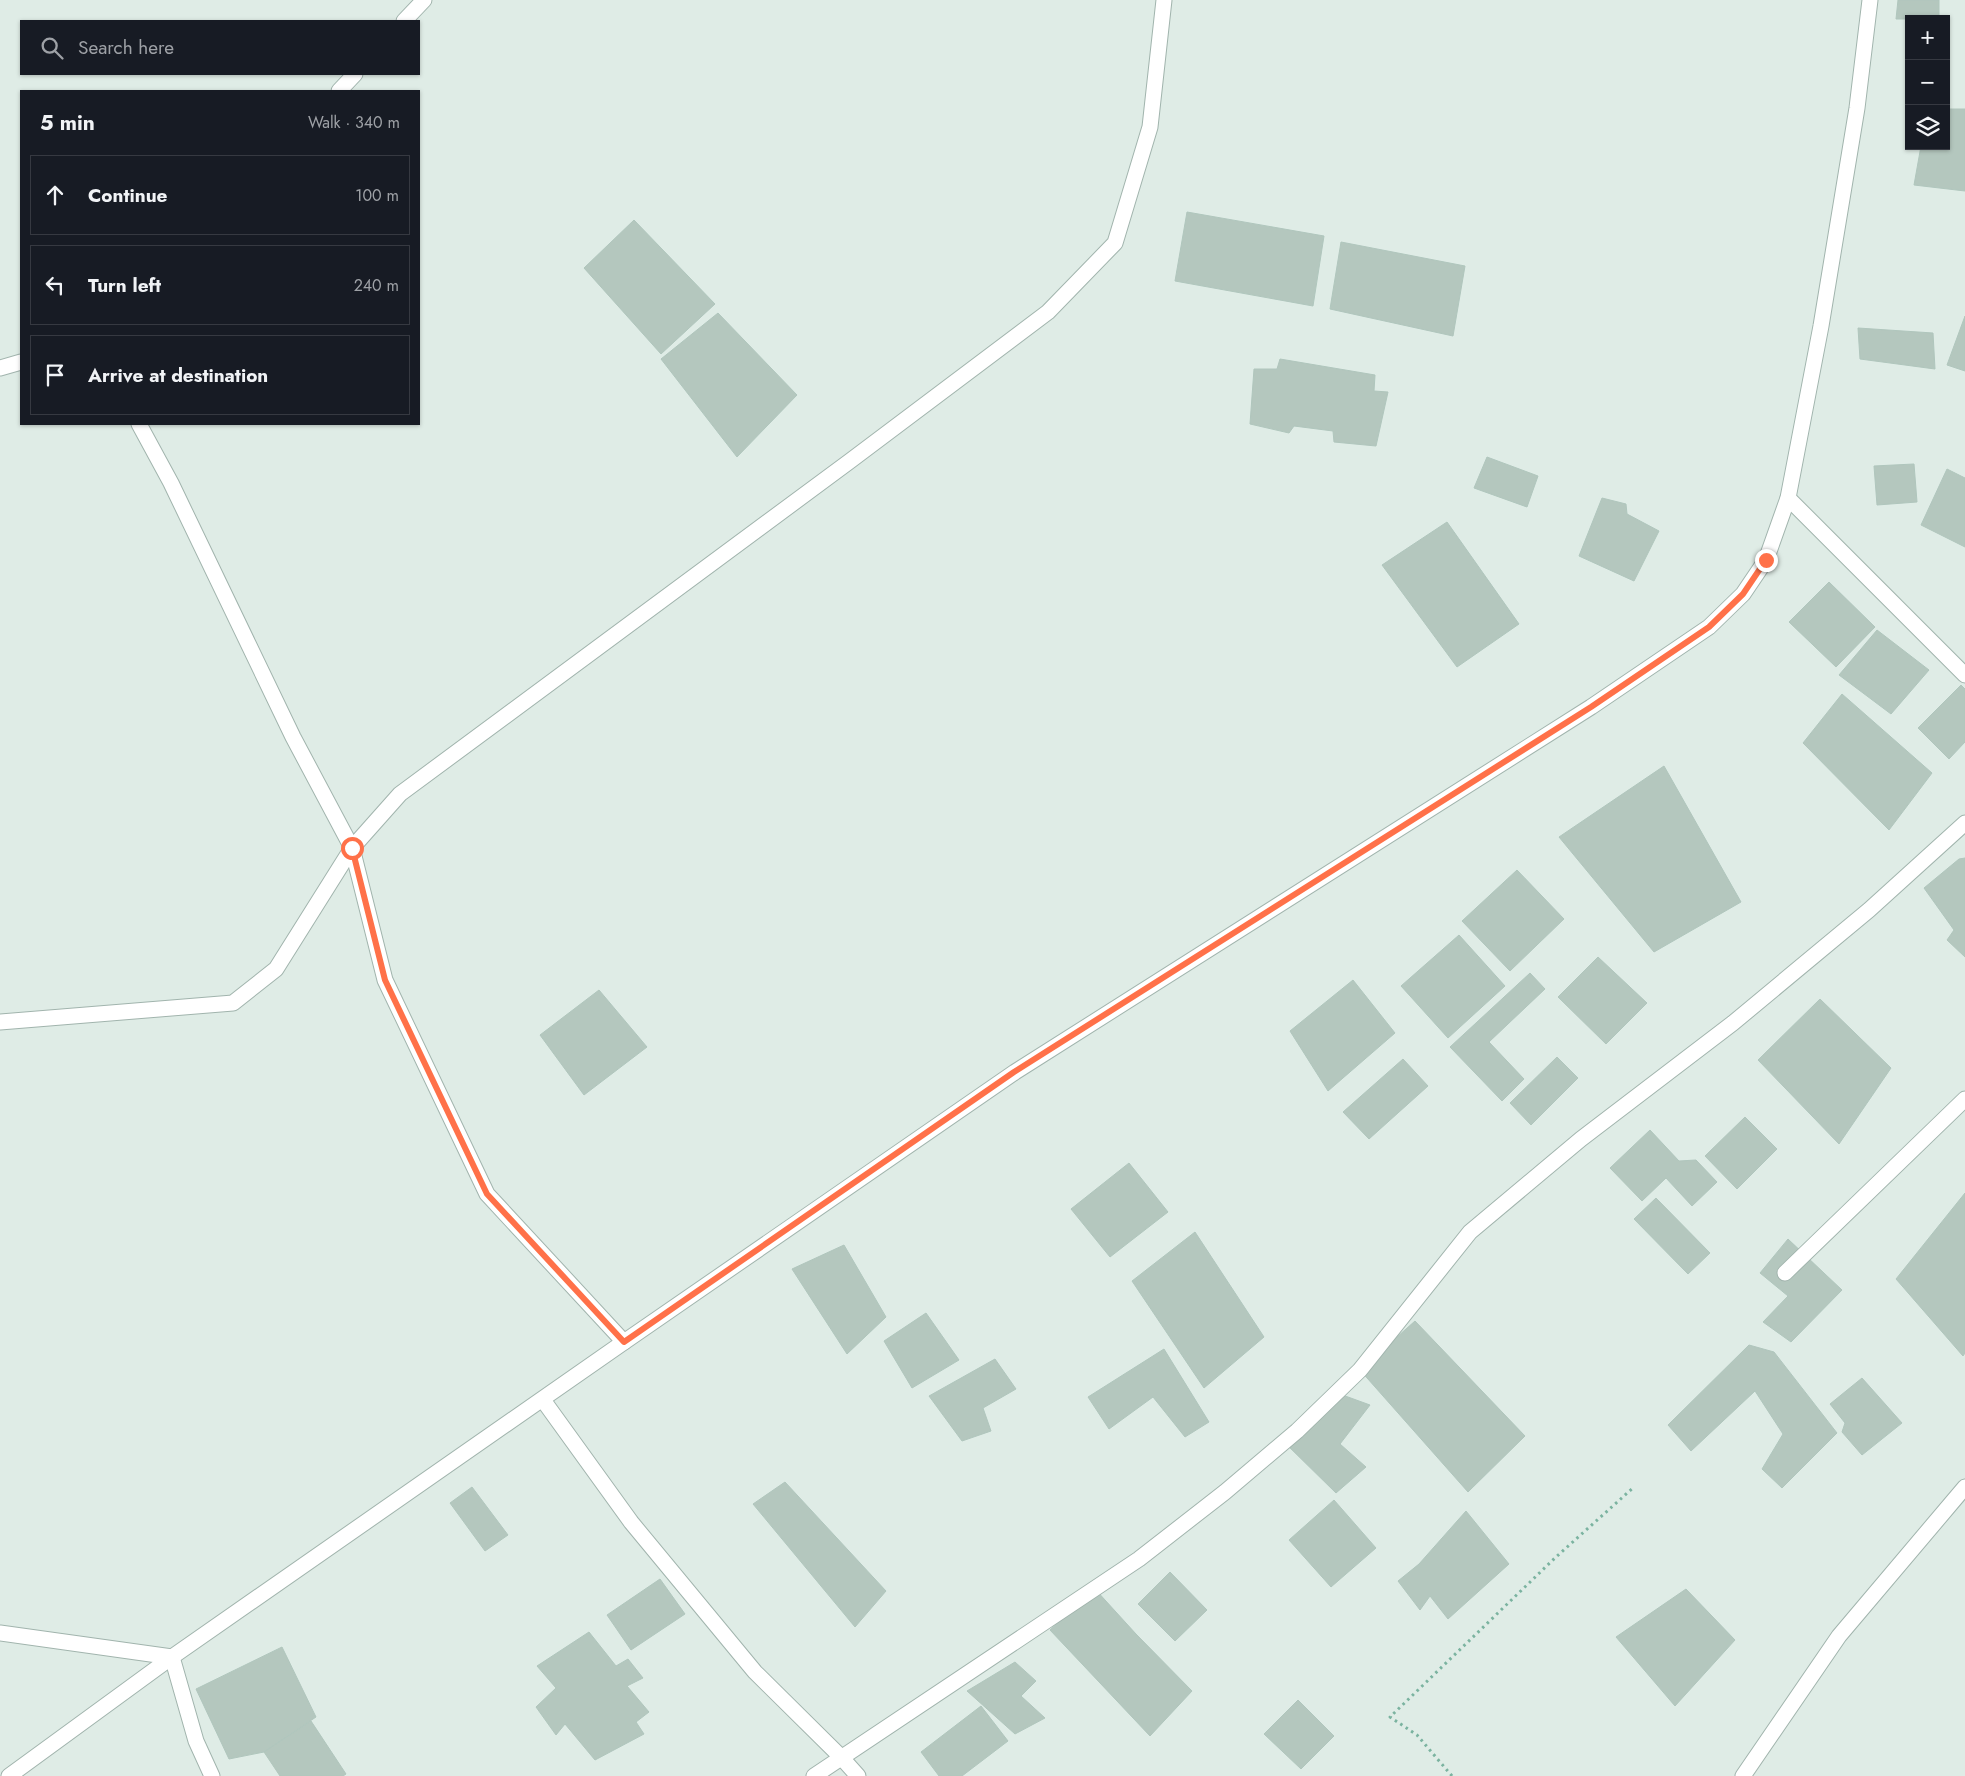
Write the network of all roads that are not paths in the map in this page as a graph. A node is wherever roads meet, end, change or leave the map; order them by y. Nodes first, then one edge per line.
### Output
1 (424, 0) edge
2 (1164, 0) edge
3 (1870, 0) edge
4 (405, 20) edge
5 (354, 75) edge
6 (339, 90) edge
7 (20, 362) edge
8 (0, 368) edge
9 (140, 425) edge
10 (1788, 498) junction
11 (1965, 675) edge
12 (1965, 823) edge
13 (352, 848) junction
14 (0, 1022) edge
15 (1965, 1099) edge
16 (1785, 1273) dead end
17 (624, 1342) junction
18 (543, 1400) junction
19 (1965, 1487) edge
20 (0, 1633) edge
21 (172, 1657) junction
22 (841, 1757) junction
23 (9, 1776) edge
24 (212, 1776) edge
25 (814, 1776) edge
26 (858, 1776) edge
27 (1743, 1776) edge

1 - 4 street
2 - 13 street
3 - 10 street
5 - 6 street
7 - 8 street
9 - 13 street
10 - 11 street
10 - 17 street
12 - 22 street
13 - 14 street
13 - 17 street
15 - 16 street
17 - 18 street
18 - 21 street
18 - 22 street
19 - 27 street
20 - 21 street
21 - 23 street
21 - 24 street
22 - 25 street
22 - 26 street

